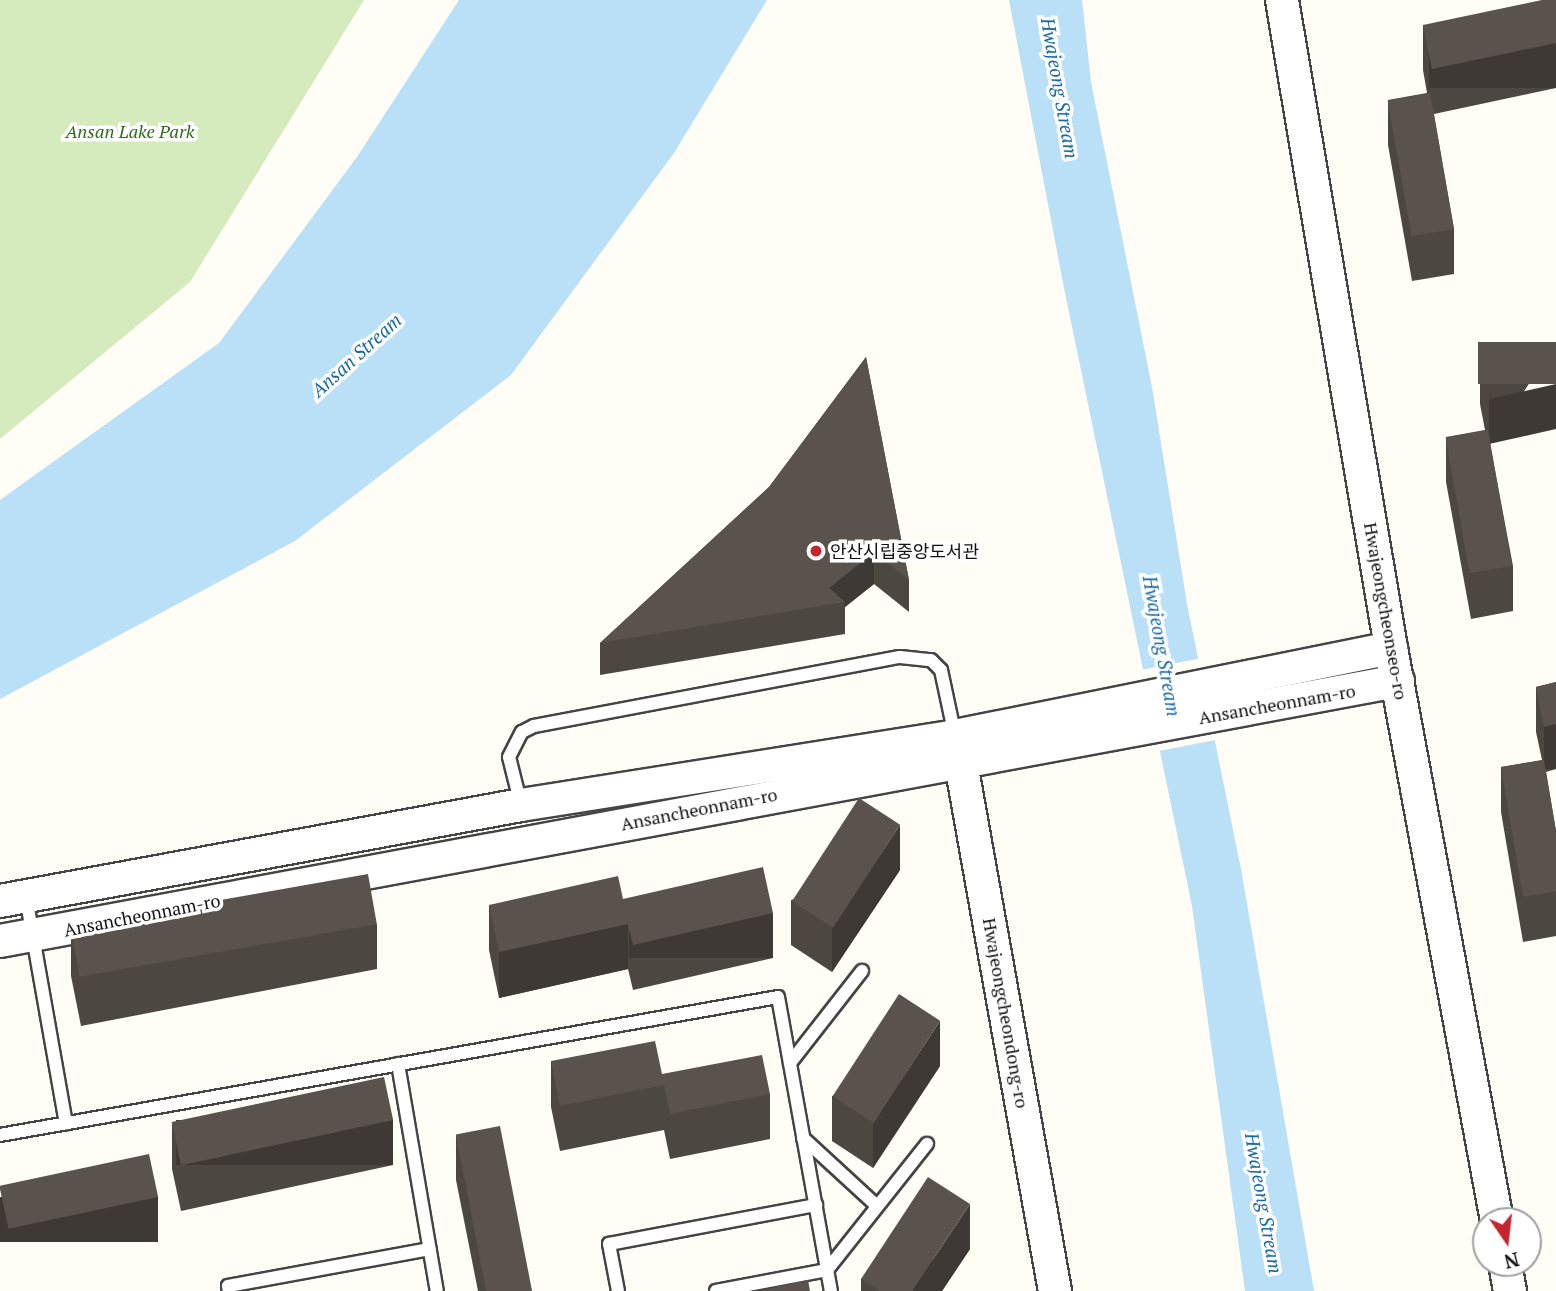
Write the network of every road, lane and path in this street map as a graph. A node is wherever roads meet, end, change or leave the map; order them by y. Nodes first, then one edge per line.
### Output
1 (1282, 0) edge
2 (1391, 648) junction
3 (1398, 681) junction
4 (1282, 688) junction
5 (958, 748) junction
6 (521, 805) junction
7 (13, 899) edge
8 (31, 936) junction
9 (0, 941) edge
10 (862, 971) dead end
11 (790, 1063) junction
12 (398, 1065) junction
13 (66, 1123) junction
14 (0, 1135) edge
15 (803, 1138) junction
16 (927, 1144) dead end
17 (816, 1205) junction
18 (877, 1206) junction
19 (1494, 1207) edge
20 (430, 1249) junction
21 (827, 1270) junction
22 (229, 1291) edge
23 (437, 1291) edge
24 (618, 1291) edge
25 (716, 1291) edge
26 (831, 1291) edge
27 (1055, 1291) edge

1 - 2 street, Hwajeongcheonseo-ro
2 - 3 street, Hwajeongcheonseo-ro
2 - 4 street, Ansancheonnam-ro
3 - 4 street, Ansancheonnam-ro
3 - 19 street, Hwajeongcheonseo-ro
4 - 5 street, Ansancheonnam-ro
5 - 6 street, Ansancheonnam-ro
5 - 6 lane
5 - 8 street, Ansancheonnam-ro
5 - 27 street, Hwajeongcheondong-ro
6 - 7 street, Ansancheonnam-ro
7 - 8 lane
8 - 9 street, Ansancheonnam-ro
8 - 13 lane
10 - 11 lane
11 - 12 lane
11 - 15 lane
12 - 13 lane
12 - 20 lane
13 - 14 lane
15 - 17 lane
15 - 18 lane
16 - 18 lane
17 - 21 lane
17 - 24 lane
18 - 21 lane
20 - 22 lane
20 - 23 lane
21 - 25 lane
21 - 26 lane

